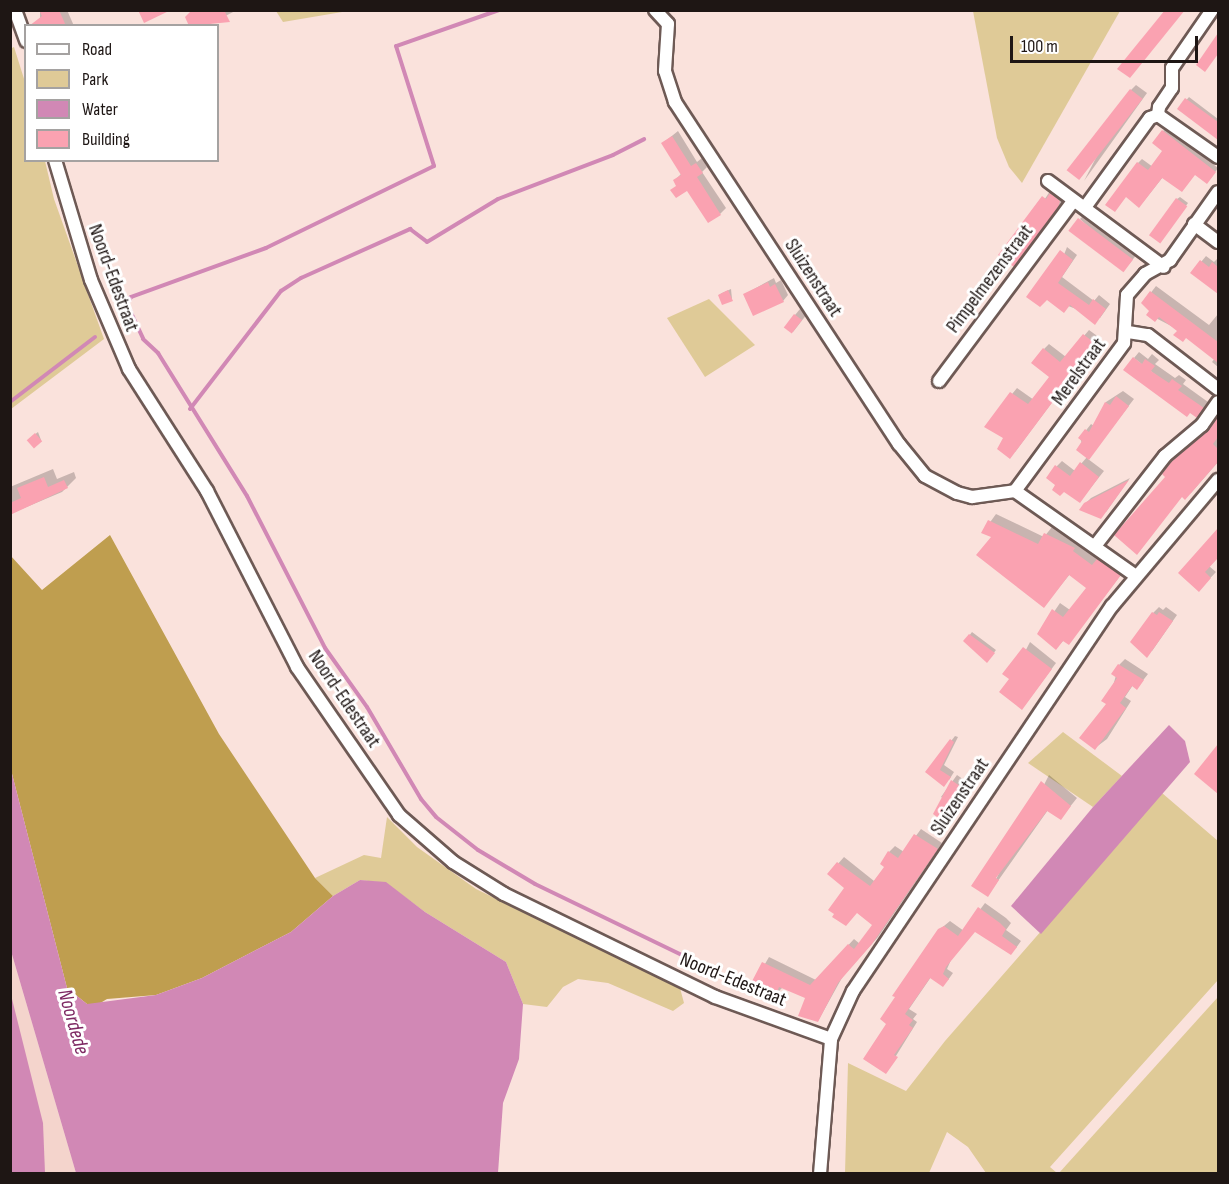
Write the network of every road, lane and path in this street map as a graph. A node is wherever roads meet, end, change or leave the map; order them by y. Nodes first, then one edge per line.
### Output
1 (15, 10) edge
2 (655, 10) edge
3 (1212, 10) edge
4 (24, 35) edge
5 (1158, 115) junction
6 (1218, 157) edge
7 (55, 162) edge
8 (1048, 181) dead end
9 (1218, 192) edge
10 (1073, 201) junction
11 (1086, 206) junction
12 (1194, 224) junction
13 (1218, 242) edge
14 (1164, 267) junction
15 (1128, 332) junction
16 (939, 381) dead end
17 (1218, 389) edge
18 (1218, 402) edge
19 (1218, 480) edge
20 (1015, 491) junction
21 (1095, 546) junction
22 (1136, 576) junction
23 (831, 1039) junction
24 (820, 1173) edge

1 - 4 street
2 - 20 street, Sluizenstraat
3 - 5 street
5 - 6 street
5 - 11 street
7 - 23 street, Noord-Edestraat
8 - 10 street
9 - 12 street, Merelstraat
10 - 11 street
10 - 16 street, Pimpelmezenstraat
11 - 14 street
12 - 13 street
12 - 14 street, Merelstraat
14 - 15 street, Merelstraat
15 - 17 street
15 - 20 street, Merelstraat
18 - 21 street
19 - 22 street, Sluizenstraat
20 - 21 street
21 - 22 street
22 - 23 street, Sluizenstraat
23 - 24 street, Sluizenstraat

